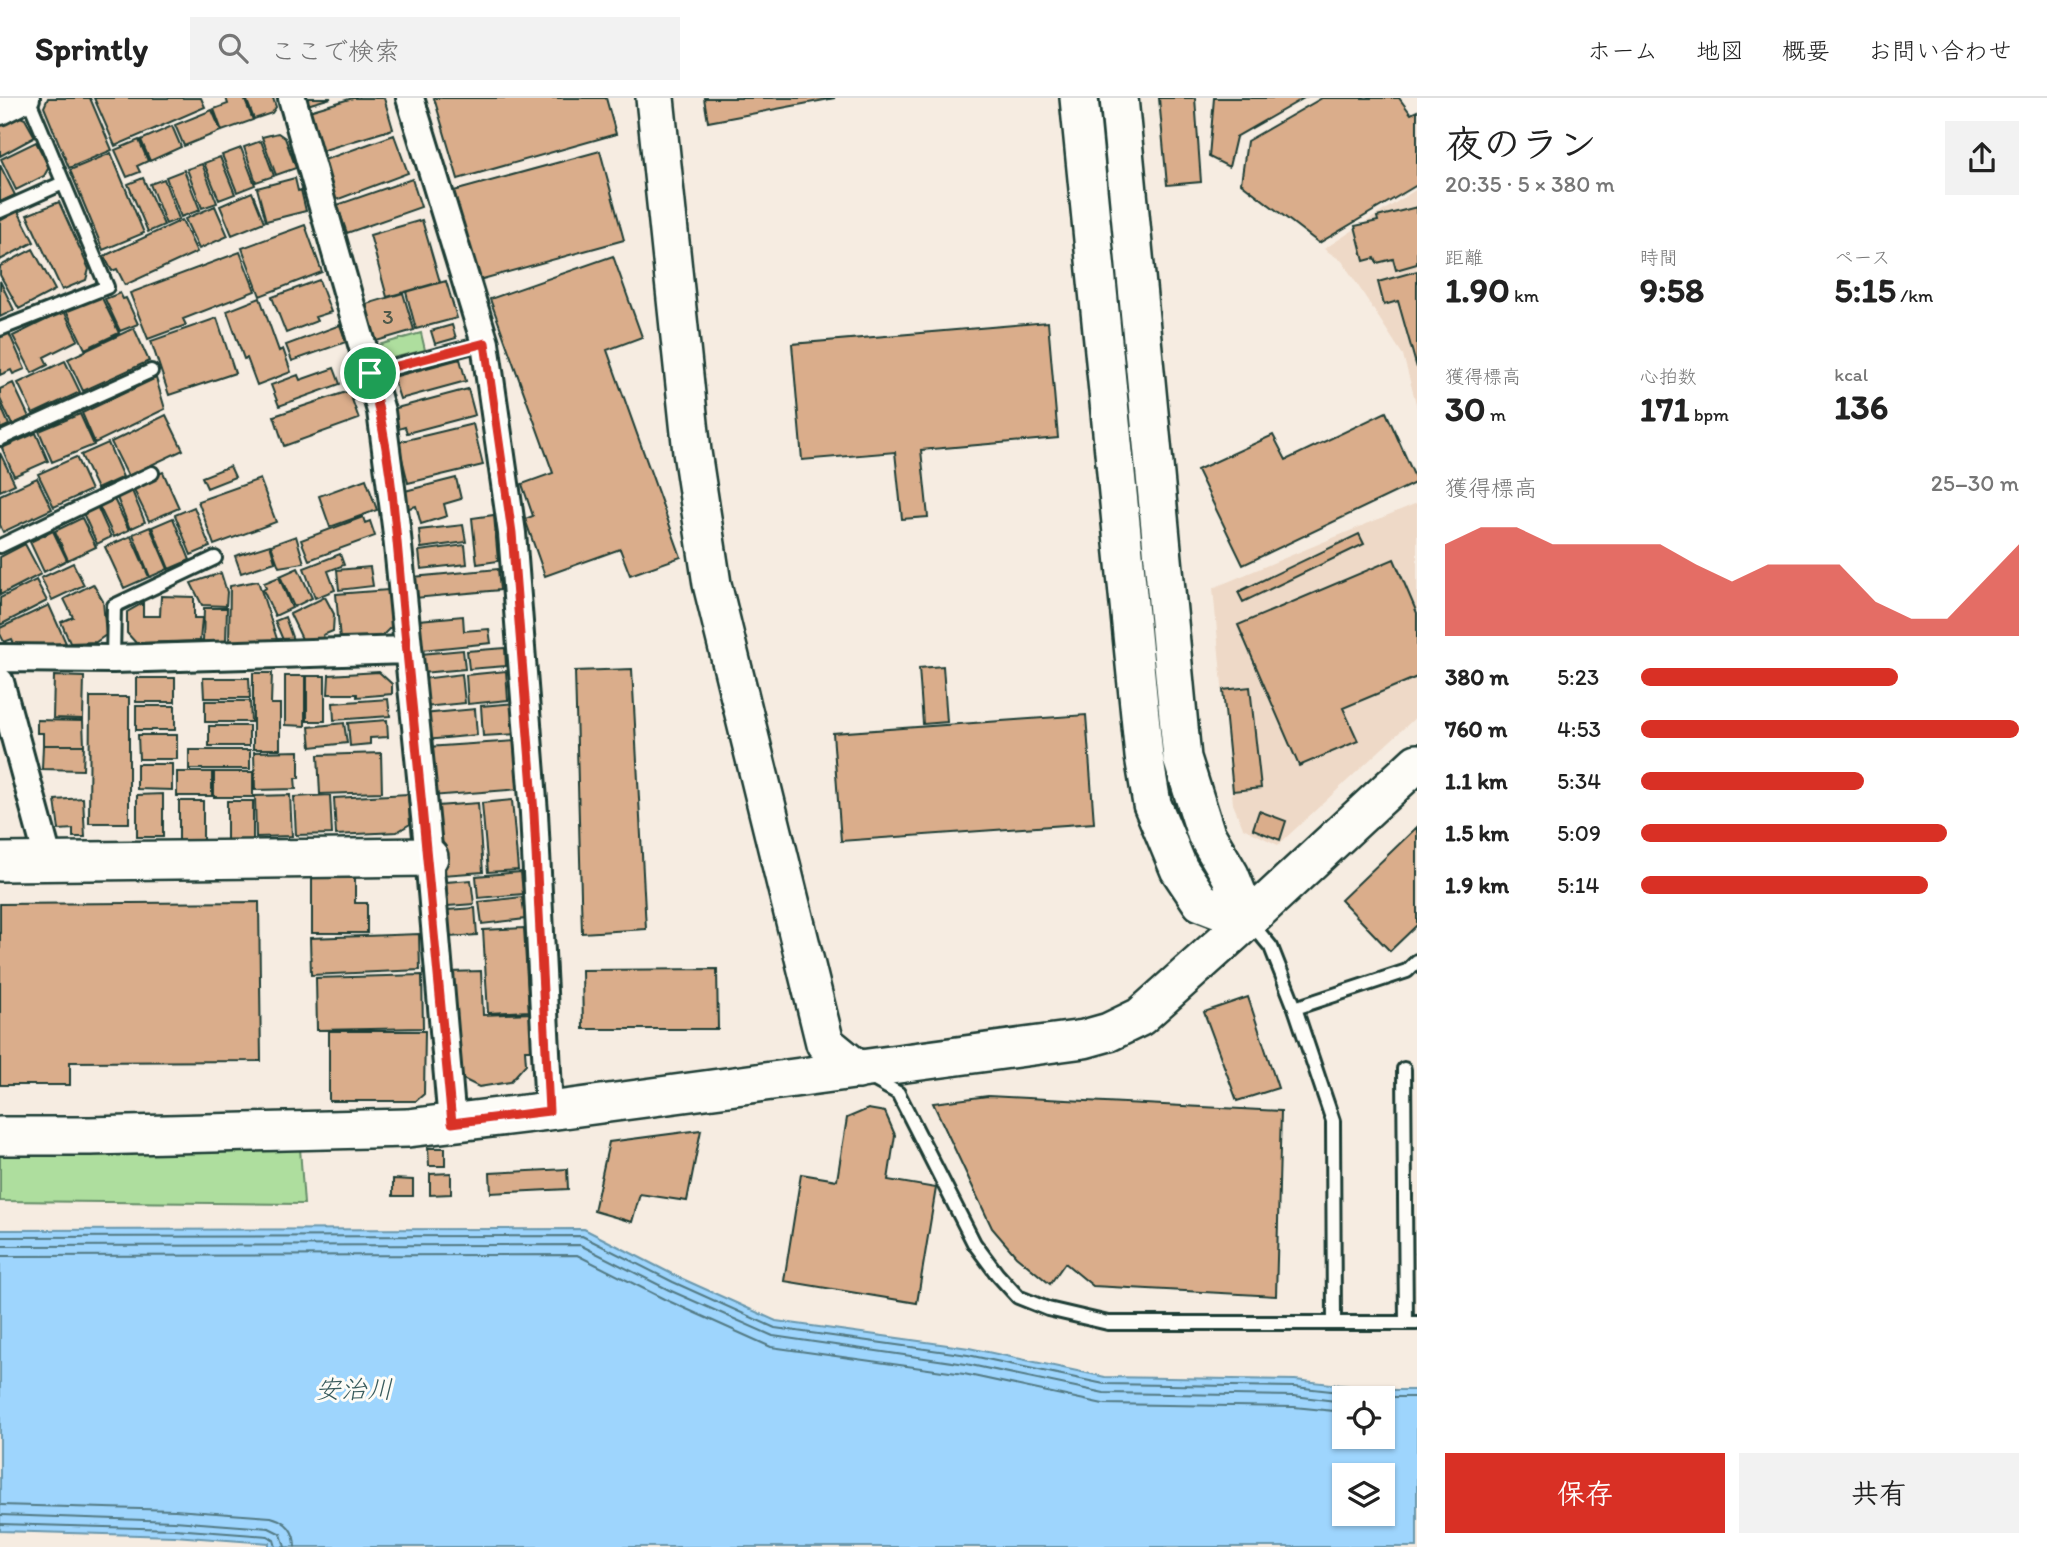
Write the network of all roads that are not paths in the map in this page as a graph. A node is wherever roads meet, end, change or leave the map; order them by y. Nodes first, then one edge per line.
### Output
1 (27, 98) edge
2 (292, 98) edge
3 (410, 98) edge
4 (655, 98) edge
5 (1079, 98) edge
6 (1119, 98) edge
7 (0, 111) edge
8 (63, 183) junction
9 (0, 211) edge
10 (0, 328) edge
11 (485, 343) junction
12 (151, 372) dead end
13 (370, 373) junction
14 (0, 439) edge
15 (152, 473) dead end
16 (0, 546) edge
17 (215, 558) dead end
18 (407, 650) junction
19 (0, 658) edge
20 (113, 659) junction
21 (0, 681) edge
22 (1417, 763) edge
23 (429, 857) junction
24 (0, 862) edge
25 (49, 862) junction
26 (1248, 920) junction
27 (1417, 961) edge
28 (1295, 1008) junction
29 (1404, 1069) dead end
30 (858, 1070) junction
31 (549, 1111) junction
32 (452, 1123) junction
33 (0, 1136) edge
34 (1334, 1323) junction
35 (1411, 1323) edge

1 - 7 street
1 - 8 lane
2 - 13 street
3 - 11 street
4 - 30 street
5 - 26 street
6 - 26 street
8 - 9 lane
8 - 10 lane
11 - 13 lane
11 - 31 street
12 - 14 lane
13 - 18 street
15 - 16 lane
17 - 20 lane
18 - 20 street
18 - 23 street
19 - 20 street
21 - 25 street
22 - 26 street
23 - 25 street
23 - 32 street
24 - 25 street
26 - 28 lane
26 - 30 street
27 - 28 lane
28 - 34 lane
29 - 35 lane
30 - 31 street
30 - 34 lane
31 - 32 street
32 - 33 street
34 - 35 lane

